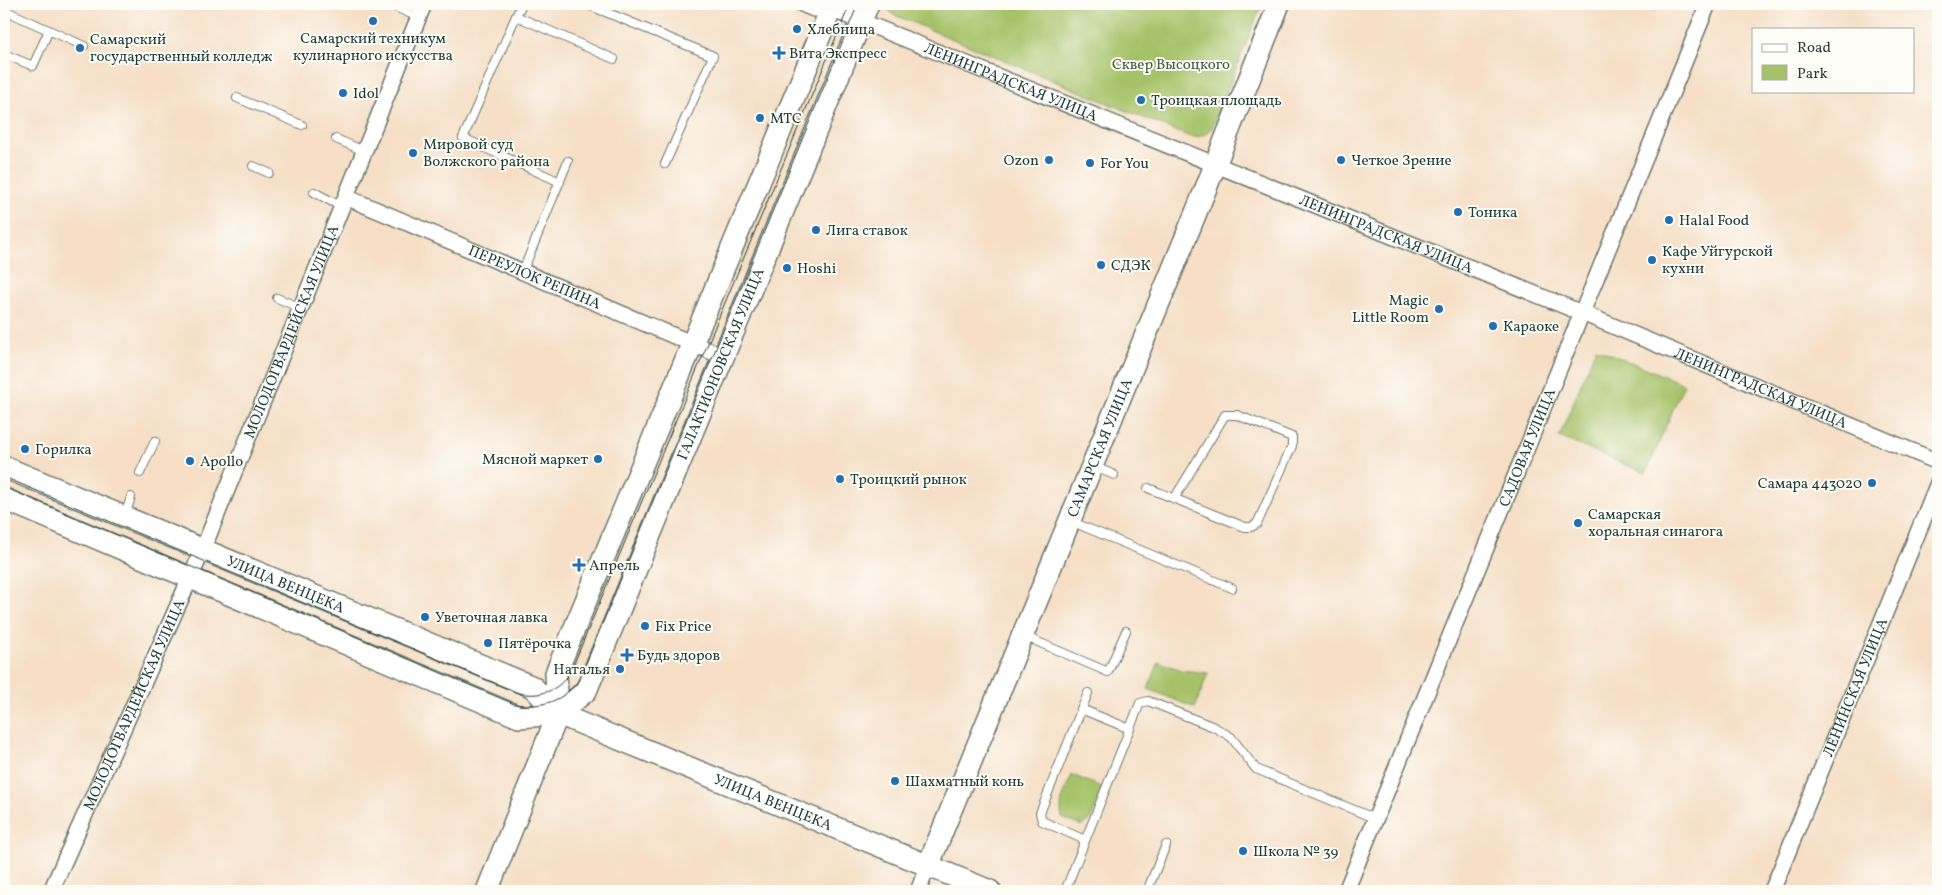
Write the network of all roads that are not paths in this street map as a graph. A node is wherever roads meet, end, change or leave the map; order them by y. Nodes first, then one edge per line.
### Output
1 (522, 4) edge
2 (586, 4) edge
3 (1279, 4) edge
4 (1708, 4) edge
5 (392, 6) dead end
6 (820, 6) edge
7 (4, 10) edge
8 (421, 11) edge
9 (865, 13) edge
10 (516, 16) junction
11 (50, 30) junction
12 (84, 46) dead end
13 (4, 54) edge
14 (614, 59) dead end
15 (237, 98) dead end
16 (302, 125) dead end
17 (336, 139) dead end
18 (364, 151) junction
19 (568, 161) dead end
20 (664, 164) dead end
21 (1216, 164) junction
22 (252, 166) dead end
23 (269, 173) dead end
24 (560, 182) junction
25 (314, 192) dead end
26 (344, 202) junction
27 (522, 273) junction
28 (277, 298) dead end
29 (301, 308) junction
30 (1582, 313) junction
31 (692, 345) junction
32 (724, 357) junction
33 (155, 441) dead end
34 (1938, 462) edge
35 (1091, 465) junction
36 (4, 467) edge
37 (140, 473) dead end
38 (1114, 475) dead end
39 (1938, 483) edge
40 (1148, 488) dead end
41 (4, 499) edge
42 (1174, 499) junction
43 (1068, 521) junction
44 (203, 548) junction
45 (190, 577) junction
46 (1232, 588) dead end
47 (1126, 631) dead end
48 (1021, 635) junction
49 (1088, 693) dead end
50 (1081, 709) junction
51 (558, 714) junction
52 (1130, 728) junction
53 (1376, 819) junction
54 (1085, 840) junction
55 (1166, 845) dead end
56 (928, 866) junction
57 (51, 891) edge
58 (487, 891) edge
59 (918, 891) edge
60 (990, 891) edge
61 (1065, 891) edge
62 (1146, 891) edge
63 (1346, 891) edge
64 (1772, 891) edge

1 - 10 lane
2 - 20 lane
3 - 21 main road, САМАРСКАЯ УЛИЦА
4 - 30 street, САДОВАЯ УЛИЦА
5 - 8 lane
6 - 9 street, ЛЕНИНГРАДСКАЯ УЛИЦА
6 - 31 main road, ГАЛАКТИОНОВСКАЯ УЛИЦА
7 - 11 lane
8 - 18 street, МОЛОДОГВАРДЕЙСКАЯ УЛИЦА
9 - 21 street, ЛЕНИНГРАДСКАЯ УЛИЦА
9 - 32 main road, ГАЛАКТИОНОВСКАЯ УЛИЦА
10 - 14 lane
10 - 24 lane
11 - 12 lane
11 - 13 lane
15 - 16 lane
17 - 18 lane
18 - 26 street, МОЛОДОГВАРДЕЙСКАЯ УЛИЦА
19 - 24 lane
21 - 30 street, ЛЕНИНГРАДСКАЯ УЛИЦА
21 - 35 main road, САМАРСКАЯ УЛИЦА
22 - 23 lane
24 - 27 lane
25 - 26 lane
26 - 27 street, ПЕРЕУЛОК РЕПИНА
26 - 29 street, МОЛОДОГВАРДЕЙСКАЯ УЛИЦА
27 - 31 street, ПЕРЕУЛОК РЕПИНА
28 - 29 lane
29 - 44 street, МОЛОДОГВАРДЕЙСКАЯ УЛИЦА
30 - 34 street, ЛЕНИНГРАДСКАЯ УЛИЦА
30 - 53 street, САДОВАЯ УЛИЦА
31 - 32 street, ПЕРЕУЛОК РЕПИНА
31 - 51 main road, ГАЛАКТИОНОВСКАЯ УЛИЦА
32 - 51 main road, ГАЛАКТИОНОВСКАЯ УЛИЦА
33 - 37 lane
35 - 38 lane
35 - 43 main road, САМАРСКАЯ УЛИЦА
36 - 44 main road, УЛИЦА ВЕНЦЕКА
39 - 64 street, ЛЕНИНСКАЯ УЛИЦА
40 - 42 lane
41 - 45 main road, УЛИЦА ВЕНЦЕКА
42 - 42 lane
43 - 46 lane
43 - 48 main road, САМАРСКАЯ УЛИЦА
44 - 45 street, МОЛОДОГВАРДЕЙСКАЯ УЛИЦА
44 - 51 main road, УЛИЦА ВЕНЦЕКА
45 - 51 main road, УЛИЦА ВЕНЦЕКА
45 - 57 street, МОЛОДОГВАРДЕЙСКАЯ УЛИЦА
47 - 48 lane
48 - 56 main road, САМАРСКАЯ УЛИЦА
49 - 50 lane
50 - 52 lane
50 - 54 lane
51 - 56 main road, УЛИЦА ВЕНЦЕКА
51 - 58 main road, ГАЛАКТИОНОВСКАЯ УЛИЦА
52 - 53 lane
52 - 54 lane
53 - 63 street, САДОВАЯ УЛИЦА
54 - 61 lane
55 - 62 lane
56 - 59 street, САМАРСКАЯ УЛИЦА
56 - 60 main road, УЛИЦА ВЕНЦЕКА

